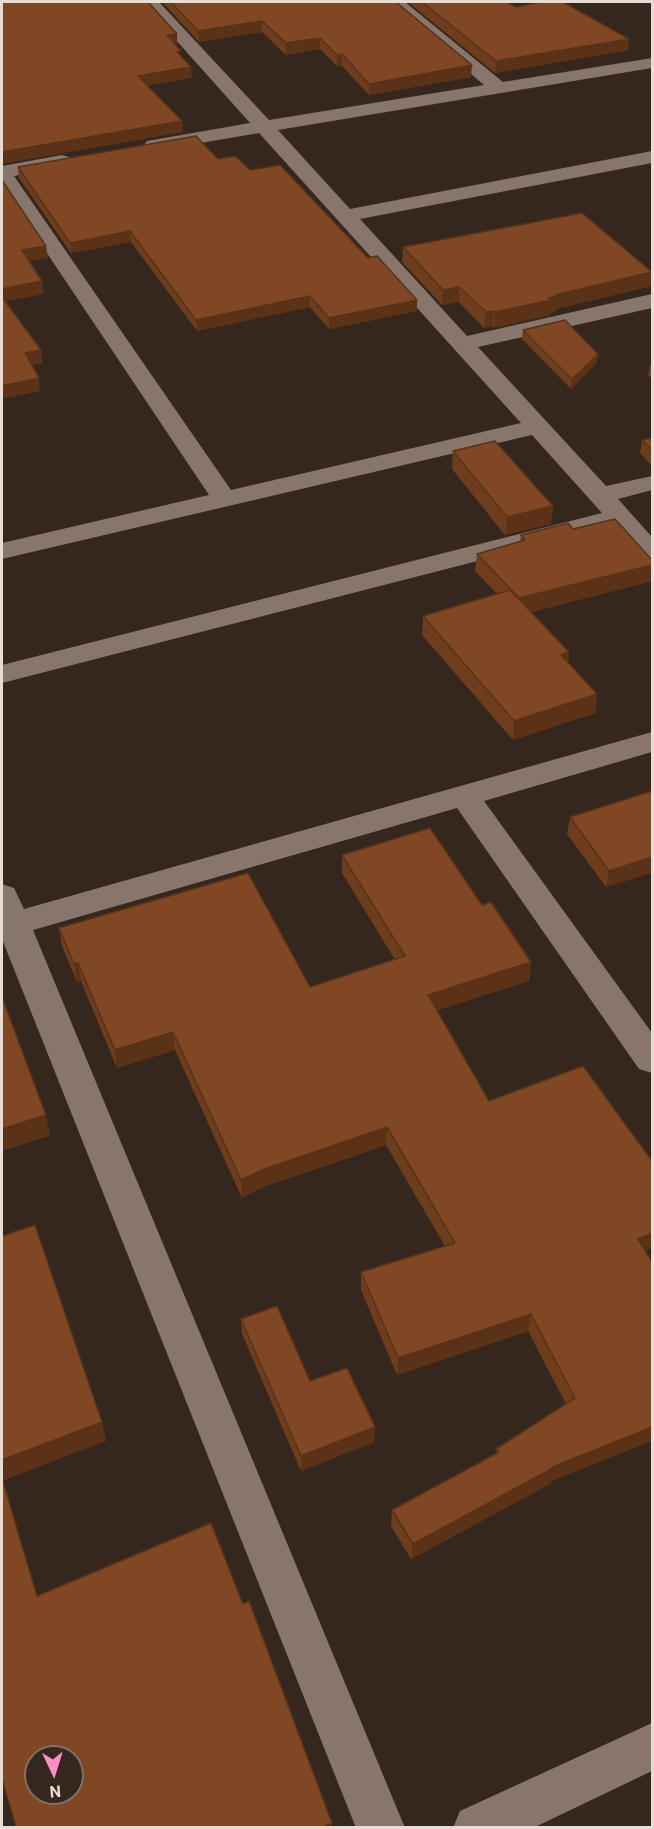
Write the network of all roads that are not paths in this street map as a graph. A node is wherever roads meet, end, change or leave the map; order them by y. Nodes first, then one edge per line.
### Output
1 (150, 2) edge
2 (395, 2) edge
3 (652, 63) edge
4 (499, 88) junction
5 (264, 126) junction
6 (138, 148) edge
7 (652, 157) edge
8 (81, 158) edge
9 (2, 172) edge
10 (345, 216) junction
11 (652, 301) edge
12 (463, 344) junction
13 (538, 426) junction
14 (652, 483) edge
15 (601, 495) junction
16 (224, 499) junction
17 (621, 516) junction
18 (2, 551) edge
19 (652, 552) edge
20 (2, 674) edge
21 (652, 742) edge
22 (464, 796) junction
23 (5, 916) edge
24 (652, 1059) edge
25 (652, 1747) edge
26 (381, 1827) edge
27 (477, 1827) edge

1 - 5 street
2 - 4 street
3 - 4 street
4 - 5 street
5 - 6 street
5 - 10 street
7 - 10 street
8 - 9 street
9 - 16 street
10 - 12 street
11 - 12 street
12 - 13 street
13 - 15 street
13 - 16 street
14 - 15 street
15 - 17 street
16 - 18 street
17 - 19 street
17 - 20 street
21 - 22 street
22 - 23 street
22 - 24 street
23 - 26 street
25 - 27 street

